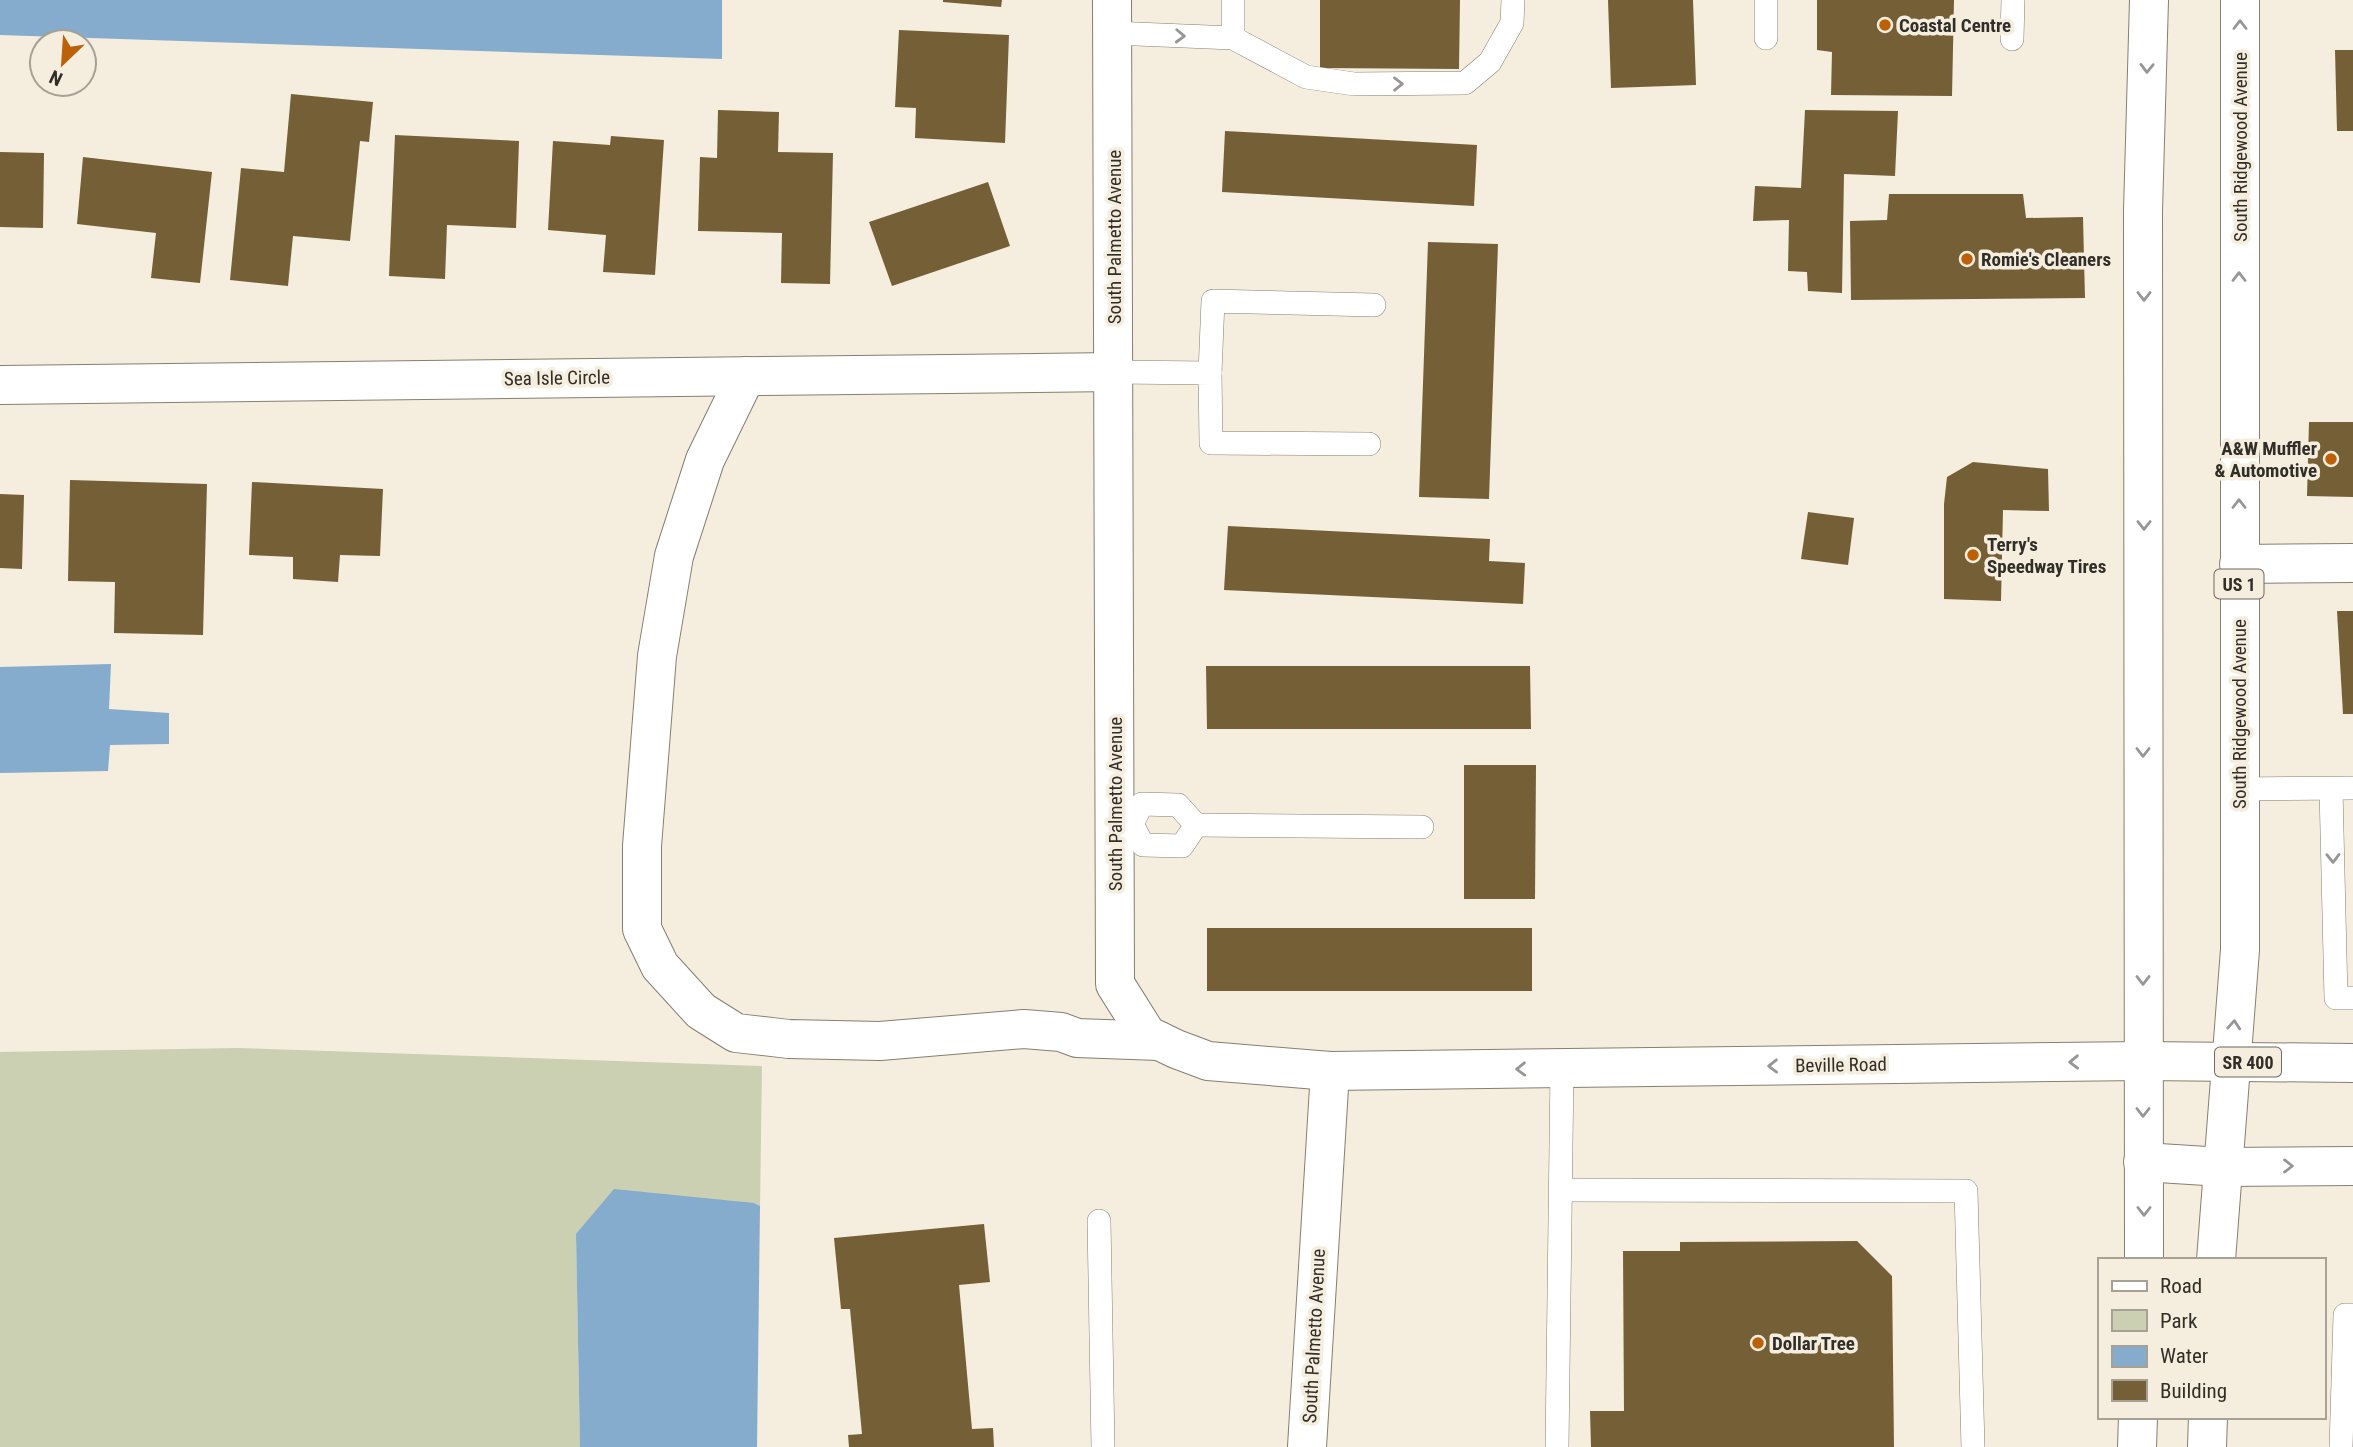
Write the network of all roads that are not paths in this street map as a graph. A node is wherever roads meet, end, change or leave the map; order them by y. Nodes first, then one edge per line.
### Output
1 (1233, 0) edge
2 (1513, 0) edge
3 (1766, 0) edge
4 (2014, 0) edge
5 (2149, 0) edge
6 (2240, 0) edge
7 (1112, 17) edge
8 (1233, 38) junction
9 (1766, 38) dead end
10 (2012, 39) dead end
11 (1374, 305) dead end
12 (1115, 372) junction
13 (1210, 373) junction
14 (746, 376) junction
15 (0, 385) edge
16 (1368, 444) dead end
17 (2353, 563) edge
18 (2239, 564) junction
19 (2239, 789) junction
20 (2342, 789) edge
21 (1123, 824) junction
22 (1196, 825) junction
23 (1422, 827) dead end
24 (2353, 998) edge
25 (1159, 1041) junction
26 (2143, 1061) junction
27 (2231, 1062) junction
28 (2353, 1063) edge
29 (1562, 1069) junction
30 (1330, 1072) junction
31 (2143, 1162) junction
32 (2353, 1166) edge
33 (2222, 1167) junction
34 (1561, 1190) junction
35 (1098, 1221) dead end
36 (2144, 1258) edge
37 (2216, 1258) edge
38 (2353, 1315) edge
39 (2138, 1419) edge
40 (2208, 1419) edge
41 (1103, 1447) edge
42 (1307, 1447) edge
43 (1557, 1447) edge
44 (1973, 1447) edge
45 (2137, 1447) edge
46 (2207, 1447) edge
47 (2341, 1447) edge

1 - 8 lane
8 -> 2 lane
3 - 9 lane
4 - 10 lane
5 -> 26 street
18 -> 6 street, South Ridgewood Avenue / US 1
7 -> 8 lane
7 - 12 street, South Palmetto Avenue
11 - 13 lane
12 - 13 lane
12 - 14 street, Sea Isle Circle
12 - 21 street, South Palmetto Avenue
13 - 16 lane
14 - 15 street, Sea Isle Circle
14 - 25 street
17 - 18 street
18 - 19 street, South Ridgewood Avenue / US 1
19 - 20 lane
27 -> 19 street, South Ridgewood Avenue / US 1
20 -> 24 lane
21 - 22 lane
21 - 22 lane
21 - 25 street, South Palmetto Avenue
22 - 23 lane
25 - 30 street, South Palmetto Avenue
26 - 27 street, Beville Road / SR 400
26 -> 29 street, Beville Road
26 -> 31 street
27 - 28 street, Beville Road / SR 400
27 - 33 street, South Ridgewood Avenue / US 1
29 -> 30 street, Beville Road
29 - 34 lane
30 - 42 street, South Palmetto Avenue
31 - 33 street
31 -> 36 street
33 -> 32 street
33 - 37 street, South Ridgewood Avenue / US 1
34 - 43 lane
34 - 44 lane
35 - 41 lane
38 - 47 lane
39 - 45 street
40 - 46 street

